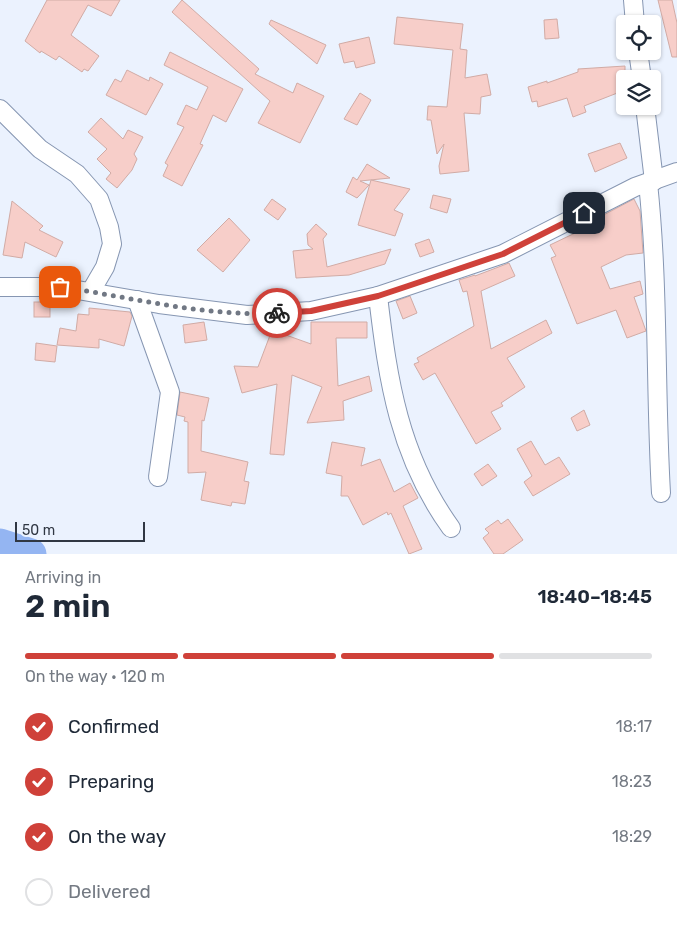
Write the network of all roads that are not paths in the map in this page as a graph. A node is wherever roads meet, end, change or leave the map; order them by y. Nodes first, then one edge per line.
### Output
1 (633, 0) edge
2 (634, 15) edge
3 (0, 109) edge
4 (646, 115) edge
5 (677, 172) edge
6 (651, 182) junction
7 (0, 286) edge
8 (91, 291) junction
9 (378, 296) junction
10 (138, 300) junction
11 (158, 476) dead end
12 (661, 493) dead end
13 (451, 528) dead end

1 - 2 street
3 - 8 street
4 - 6 street
5 - 6 street
6 - 9 street
6 - 12 street
7 - 8 street
8 - 10 street
9 - 10 street
9 - 13 street
10 - 11 street

